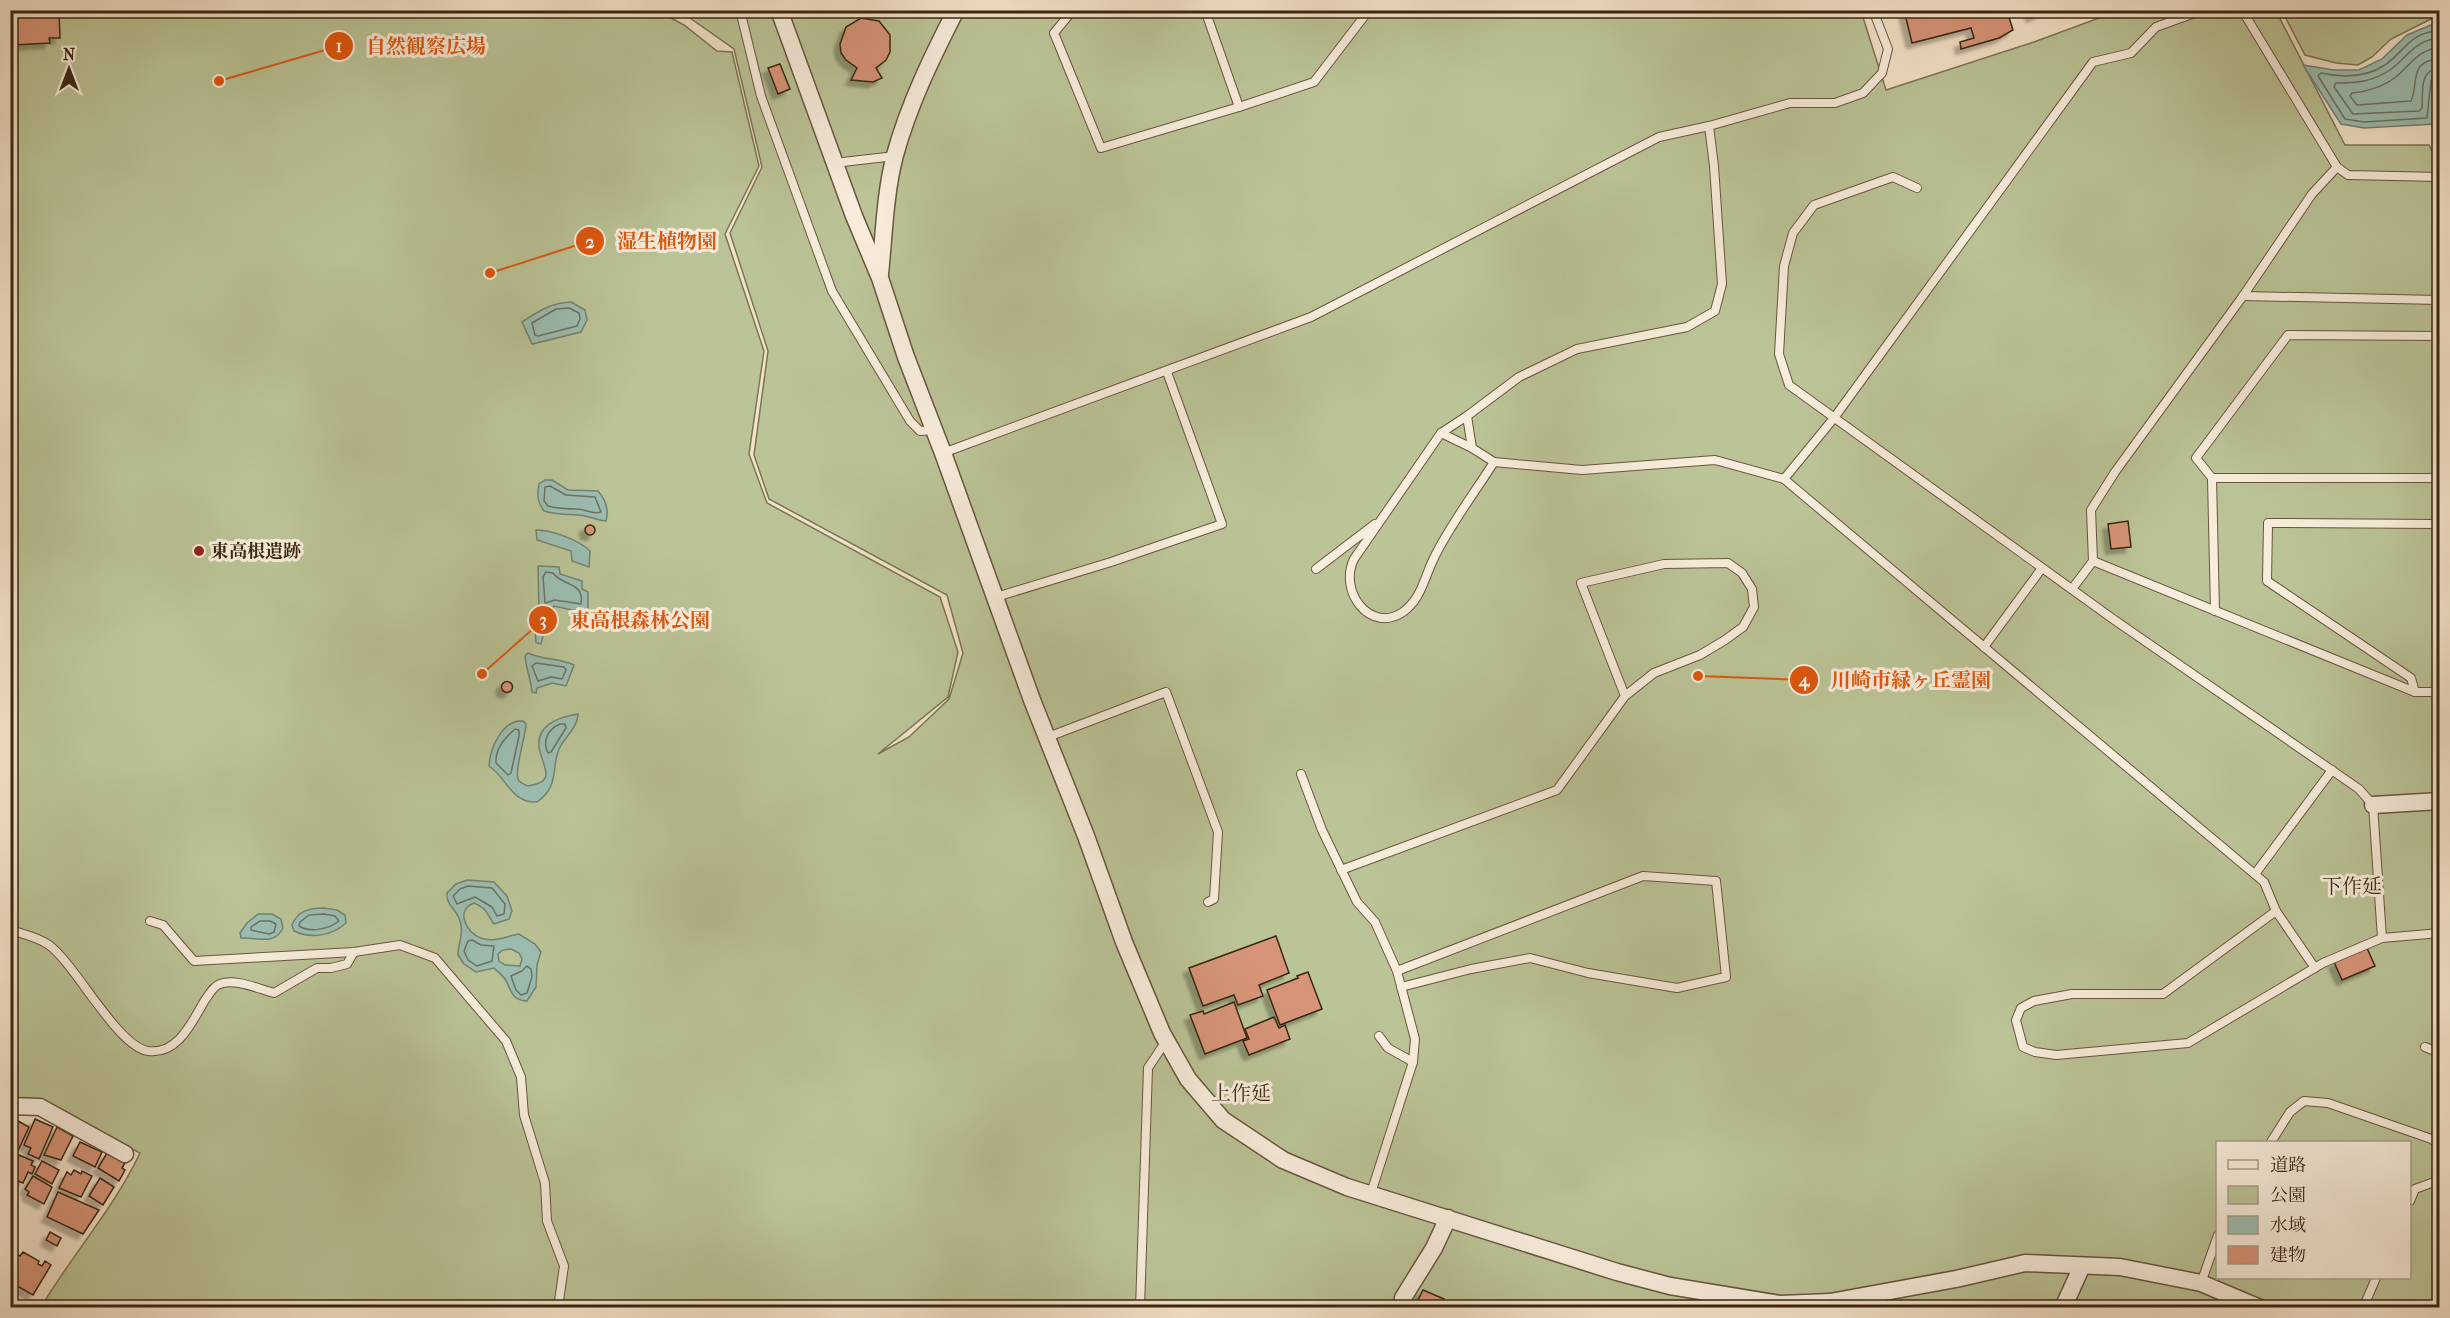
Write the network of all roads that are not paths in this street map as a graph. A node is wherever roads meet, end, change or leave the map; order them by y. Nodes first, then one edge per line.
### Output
1 (740, 10) edge
2 (779, 10) edge
3 (956, 10) edge
4 (1073, 10) edge
5 (1205, 10) edge
6 (1369, 10) edge
7 (1873, 10) edge
8 (2203, 10) edge
9 (2241, 10) edge
10 (1239, 107) junction
11 (1709, 126) junction
12 (895, 156) junction
13 (834, 163) junction
14 (2337, 166) junction
15 (2439, 177) edge
16 (1917, 188) dead end
17 (880, 278) junction
18 (2243, 296) junction
19 (2439, 300) edge
20 (2439, 336) edge
21 (1167, 372) junction
22 (1467, 417) junction
23 (1834, 418) junction
24 (934, 430) junction
25 (1441, 433) junction
26 (1472, 448) junction
27 (943, 453) junction
28 (1494, 462) junction
29 (2212, 478) junction
30 (2439, 478) edge
31 (1784, 479) junction
32 (1382, 518) junction
33 (2439, 524) edge
34 (2093, 561) junction
35 (2042, 568) junction
36 (1316, 569) dead end
37 (2072, 589) junction
38 (996, 597) junction
39 (2215, 611) junction
40 (1984, 647) junction
41 (2415, 692) junction
42 (2439, 692) edge
43 (1625, 696) junction
44 (1048, 737) junction
45 (2332, 770) junction
46 (1301, 774) dead end
47 (2439, 801) edge
48 (2373, 805) junction
49 (1341, 870) junction
50 (2255, 874) junction
51 (1208, 902) dead end
52 (2276, 910) junction
53 (150, 921) dead end
54 (10, 930) edge
55 (2439, 933) edge
56 (2382, 938) junction
57 (354, 951) junction
58 (2315, 968) junction
59 (1397, 971) junction
60 (1401, 987) junction
61 (1379, 1036) dead end
62 (1167, 1041) junction
63 (2426, 1047) dead end
64 (2439, 1053) edge
65 (1413, 1062) junction
66 (10, 1106) edge
67 (2439, 1126) edge
68 (2272, 1141) edge
69 (2437, 1141) edge
70 (125, 1154) dead end
71 (2439, 1182) edge
72 (1371, 1193) junction
73 (2411, 1197) edge
74 (1448, 1218) junction
75 (2216, 1238) edge
76 (2082, 1266) junction
77 (2376, 1279) edge
78 (2201, 1282) junction
79 (558, 1308) edge
80 (1140, 1308) edge
81 (1402, 1308) edge
82 (2063, 1308) edge
83 (2260, 1308) edge
84 (2363, 1308) edge

1 - 24 lane
2 - 13 street
3 - 12 street
4 - 10 lane
5 - 10 lane
6 - 10 lane
7 - 11 lane
8 - 23 lane
9 - 14 lane
11 - 21 lane
11 - 22 lane
12 - 13 lane
12 - 17 street
13 - 17 street
14 - 15 lane
14 - 18 lane
16 - 23 lane
17 - 24 street
18 - 19 lane
18 - 34 lane
20 - 29 lane
21 - 27 lane
21 - 38 lane
22 - 25 lane
22 - 26 lane
23 - 31 lane
23 - 35 lane
24 - 27 street
25 - 26 lane
25 - 32 lane
26 - 28 lane
27 - 38 street
28 - 31 lane
28 - 32 lane
29 - 30 lane
29 - 39 lane
31 - 40 lane
32 - 36 lane
33 - 41 lane
34 - 37 lane
34 - 39 lane
35 - 37 lane
35 - 40 lane
37 - 45 lane
38 - 44 street
39 - 41 lane
40 - 50 lane
41 - 42 lane
43 - 43 lane
43 - 49 lane
44 - 51 lane
44 - 62 street
45 - 48 lane
45 - 50 lane
46 - 49 lane
47 - 48 street
48 - 56 lane
49 - 59 lane
50 - 52 lane
52 - 58 lane
52 - 58 lane
53 - 57 lane
54 - 57 lane
55 - 56 lane
56 - 58 lane
57 - 79 lane
59 - 60 lane
59 - 60 lane
60 - 65 lane
61 - 65 lane
62 - 72 street
62 - 80 lane
63 - 64 lane
65 - 72 lane
66 - 70 street
67 - 69 lane
68 - 69 lane
71 - 73 lane
72 - 74 street
74 - 76 street
74 - 81 street
75 - 78 lane
76 - 78 street
76 - 82 street
77 - 84 lane
78 - 83 street

